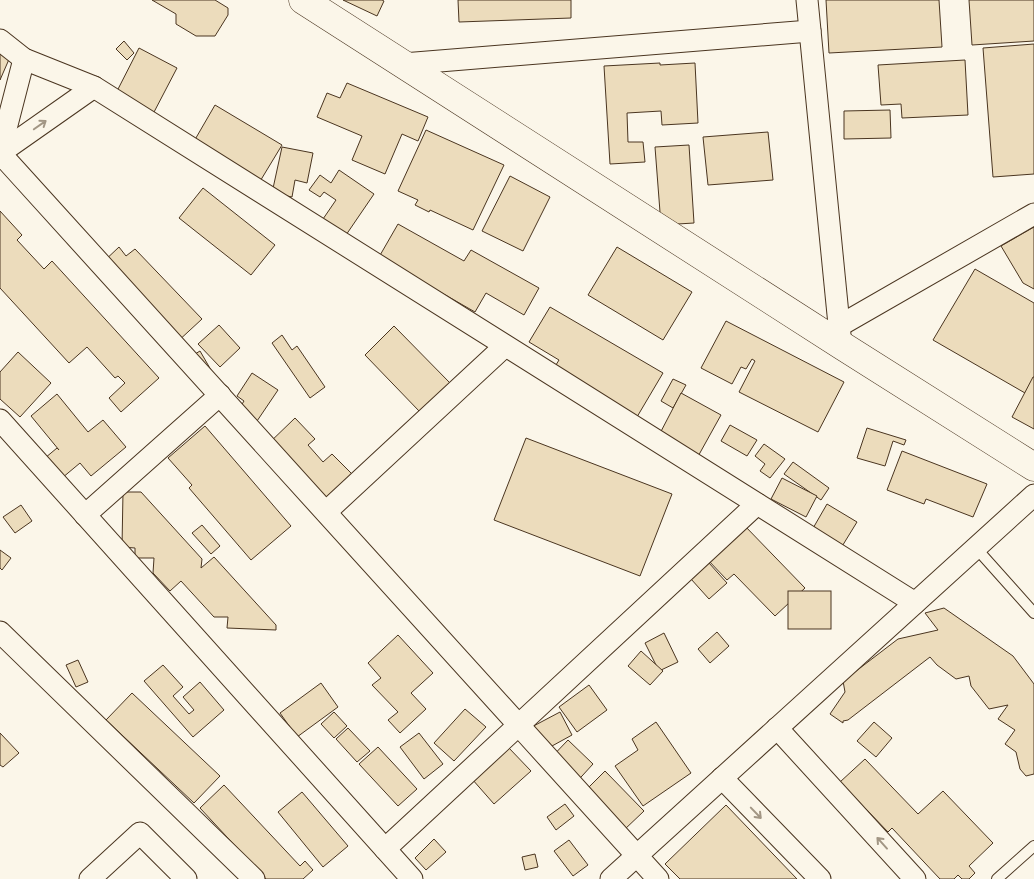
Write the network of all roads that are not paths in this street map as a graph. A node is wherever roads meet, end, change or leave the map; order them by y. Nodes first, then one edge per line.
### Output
1 (303, 0) edge
2 (807, 0) edge
3 (810, 31) junction
4 (0, 40) edge
5 (24, 59) junction
6 (403, 64) junction
7 (94, 87) junction
8 (0, 152) edge
9 (1034, 214) edge
10 (840, 336) junction
11 (505, 346) junction
12 (220, 395) junction
13 (2, 425) edge
14 (1034, 467) edge
15 (1034, 495) edge
16 (757, 504) junction
17 (326, 512) junction
18 (85, 515) junction
19 (976, 548) junction
20 (915, 603) junction
21 (1034, 613) edge
22 (0, 632) edge
23 (518, 725) junction
24 (778, 728) junction
25 (722, 778) junction
26 (1034, 846) edge
27 (385, 849) junction
28 (637, 856) junction
29 (90, 879) edge
30 (186, 879) edge
31 (254, 879) edge
32 (412, 879) edge
33 (611, 879) edge
34 (658, 879) edge
35 (820, 879) edge
36 (915, 879) edge
37 (997, 879) edge

1 - 6 street
2 - 3 street
3 - 6 street
3 - 10 street
4 - 5 street
5 - 7 street
5 - 8 street
6 - 10 street
8 -> 7 street
7 - 11 street
8 - 12 street
9 - 10 street
10 - 14 street
11 - 16 street
11 - 17 street
12 - 17 street
12 - 18 street
13 - 18 street
15 - 19 street
16 - 20 street
16 - 23 street
17 - 23 street
18 - 27 street
19 - 20 street
19 - 21 lane
20 - 24 street
22 - 31 street
23 - 27 street
23 - 28 street
24 - 25 street
36 -> 24 street
25 - 28 street
25 -> 35 street
26 - 37 lane
27 - 32 street
28 - 33 street
28 - 34 street
29 - 30 street

